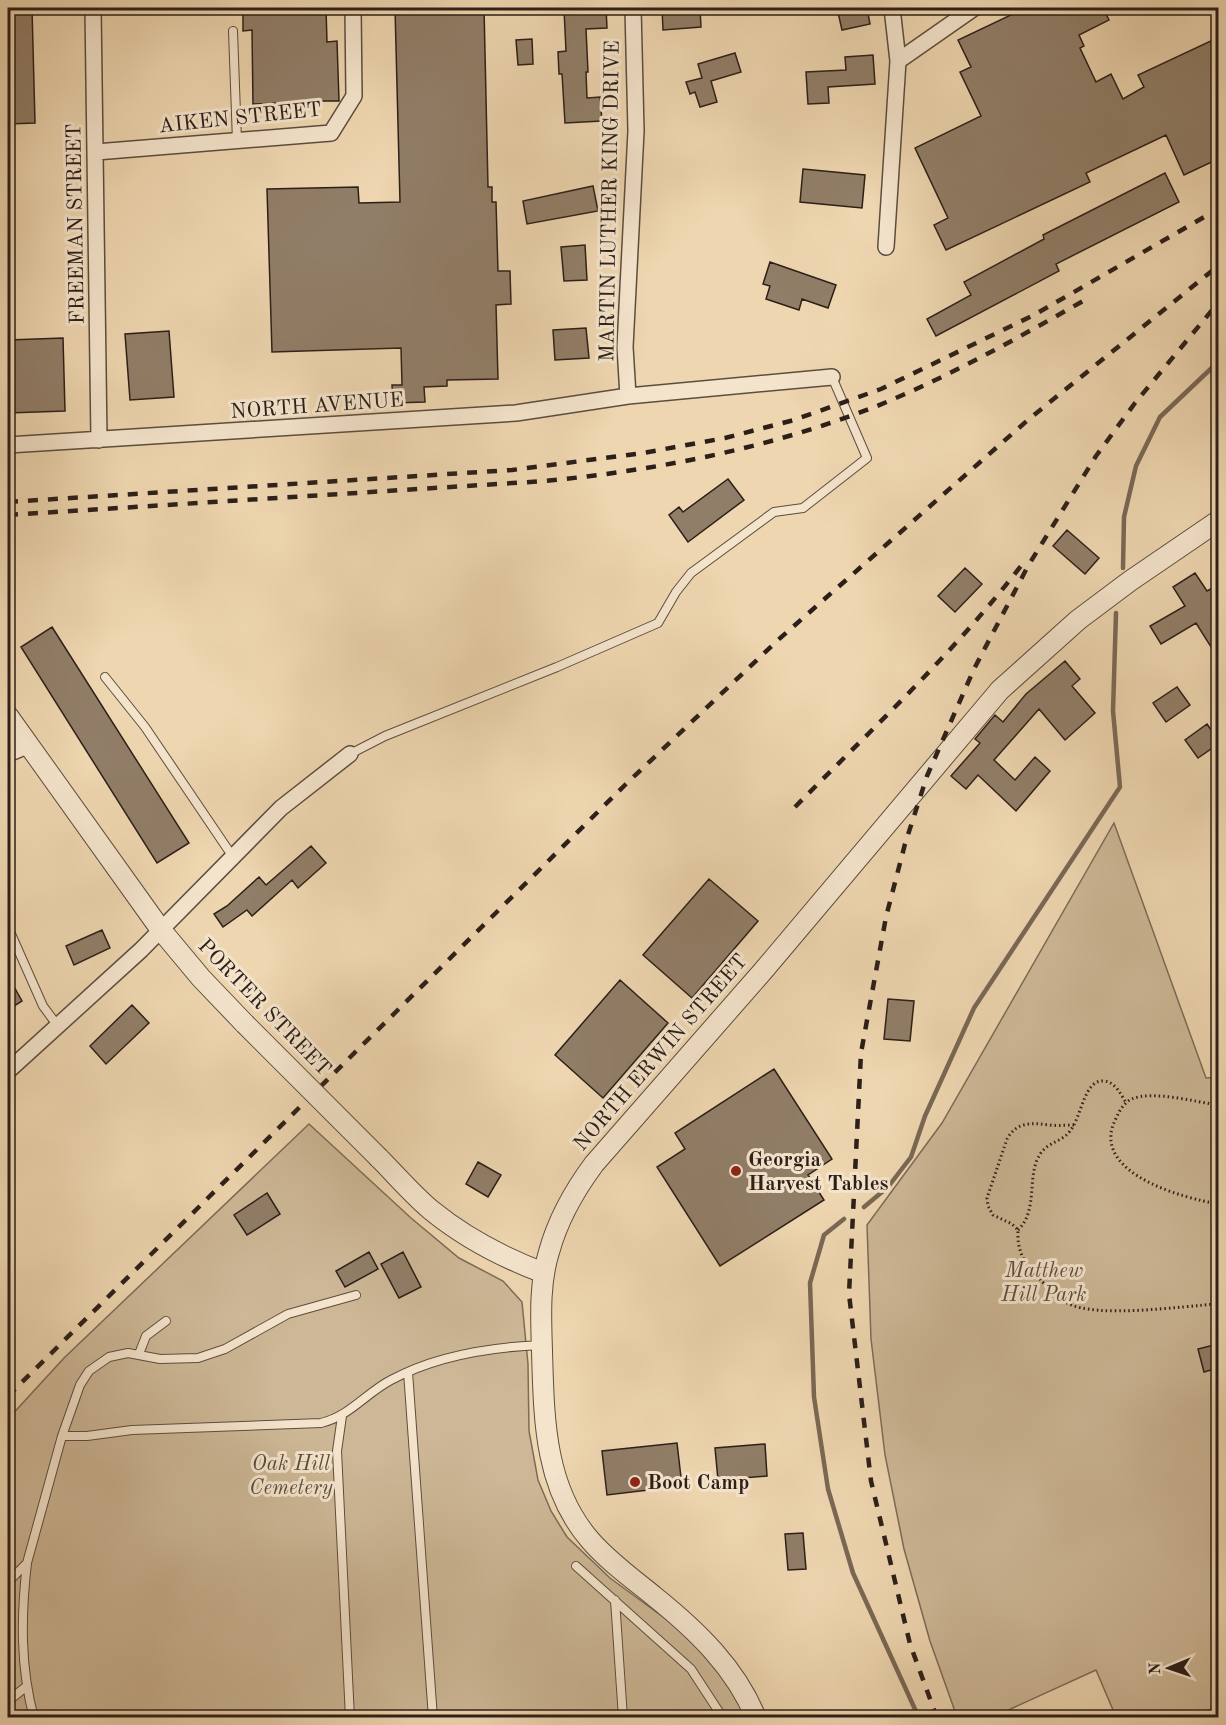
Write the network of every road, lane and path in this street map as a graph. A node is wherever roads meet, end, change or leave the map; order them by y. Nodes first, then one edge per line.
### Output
1 (93, 8) edge
2 (353, 8) edge
3 (633, 8) edge
4 (892, 8) edge
5 (974, 8) edge
6 (233, 31) dead end
7 (898, 61) junction
8 (237, 141) junction
9 (96, 152) junction
10 (886, 248) dead end
11 (832, 377) joint
12 (628, 396) junction
13 (99, 440) junction
14 (8, 445) edge
15 (1218, 521) edge
16 (105, 677) dead end
17 (8, 716) edge
18 (29, 745) junction
19 (8, 754) edge
20 (350, 754) joint
21 (233, 857) junction
22 (8, 927) edge
23 (161, 930) junction
24 (57, 1025) junction
25 (8, 1071) edge
26 (1126, 1103) junction
27 (1218, 1105) edge
28 (1074, 1125) junction
29 (1218, 1204) edge
30 (1018, 1230) junction
31 (544, 1273) junction
32 (356, 1295) dead end
33 (1218, 1304) edge
34 (166, 1321) dead end
35 (542, 1345) junction
36 (139, 1354) junction
37 (408, 1372) junction
38 (342, 1416) junction
39 (62, 1436) junction
40 (27, 1563) junction
41 (576, 1566) dead end
42 (8, 1582) edge
43 (615, 1600) junction
44 (27, 1686) junction
45 (8, 1701) edge
46 (34, 1718) edge
47 (350, 1718) edge
48 (433, 1718) edge
49 (623, 1718) edge
50 (723, 1718) edge
51 (756, 1718) edge

1 - 9 street, FREEMAN STREET
2 - 8 street, AIKEN STREET
3 - 12 street, MARTIN LUTHER KING DRIVE
4 - 7 street
5 - 7 street
6 - 8 lane
7 - 10 street
8 - 9 street, AIKEN STREET
9 - 13 street, FREEMAN STREET
11 - 12 street, NORTH AVENUE
11 - 20 lane
12 - 13 street, NORTH AVENUE
13 - 14 street, NORTH AVENUE
15 - 31 street, NORTH ERWIN STREET
16 - 21 lane
17 - 18 street, PORTER STREET
18 - 19 street
18 - 23 street, PORTER STREET
20 - 21 street
21 - 23 street
22 - 24 lane
23 - 24 street
23 - 31 street, PORTER STREET, bridge
24 - 25 street
26 - 27 path
26 - 28 path
26 - 29 path
28 - 30 path
28 - 30 path
30 - 33 path
31 - 35 street, NORTH ERWIN STREET
32 - 36 lane
34 - 36 lane
35 - 37 lane
35 - 51 street, NORTH ERWIN STREET
36 - 39 lane
37 - 38 lane
37 - 48 lane
38 - 39 lane
38 - 47 lane
39 - 40 lane
40 - 42 lane
40 - 44 lane
41 - 43 lane
43 - 49 lane
43 - 50 lane
44 - 45 lane
44 - 46 lane

